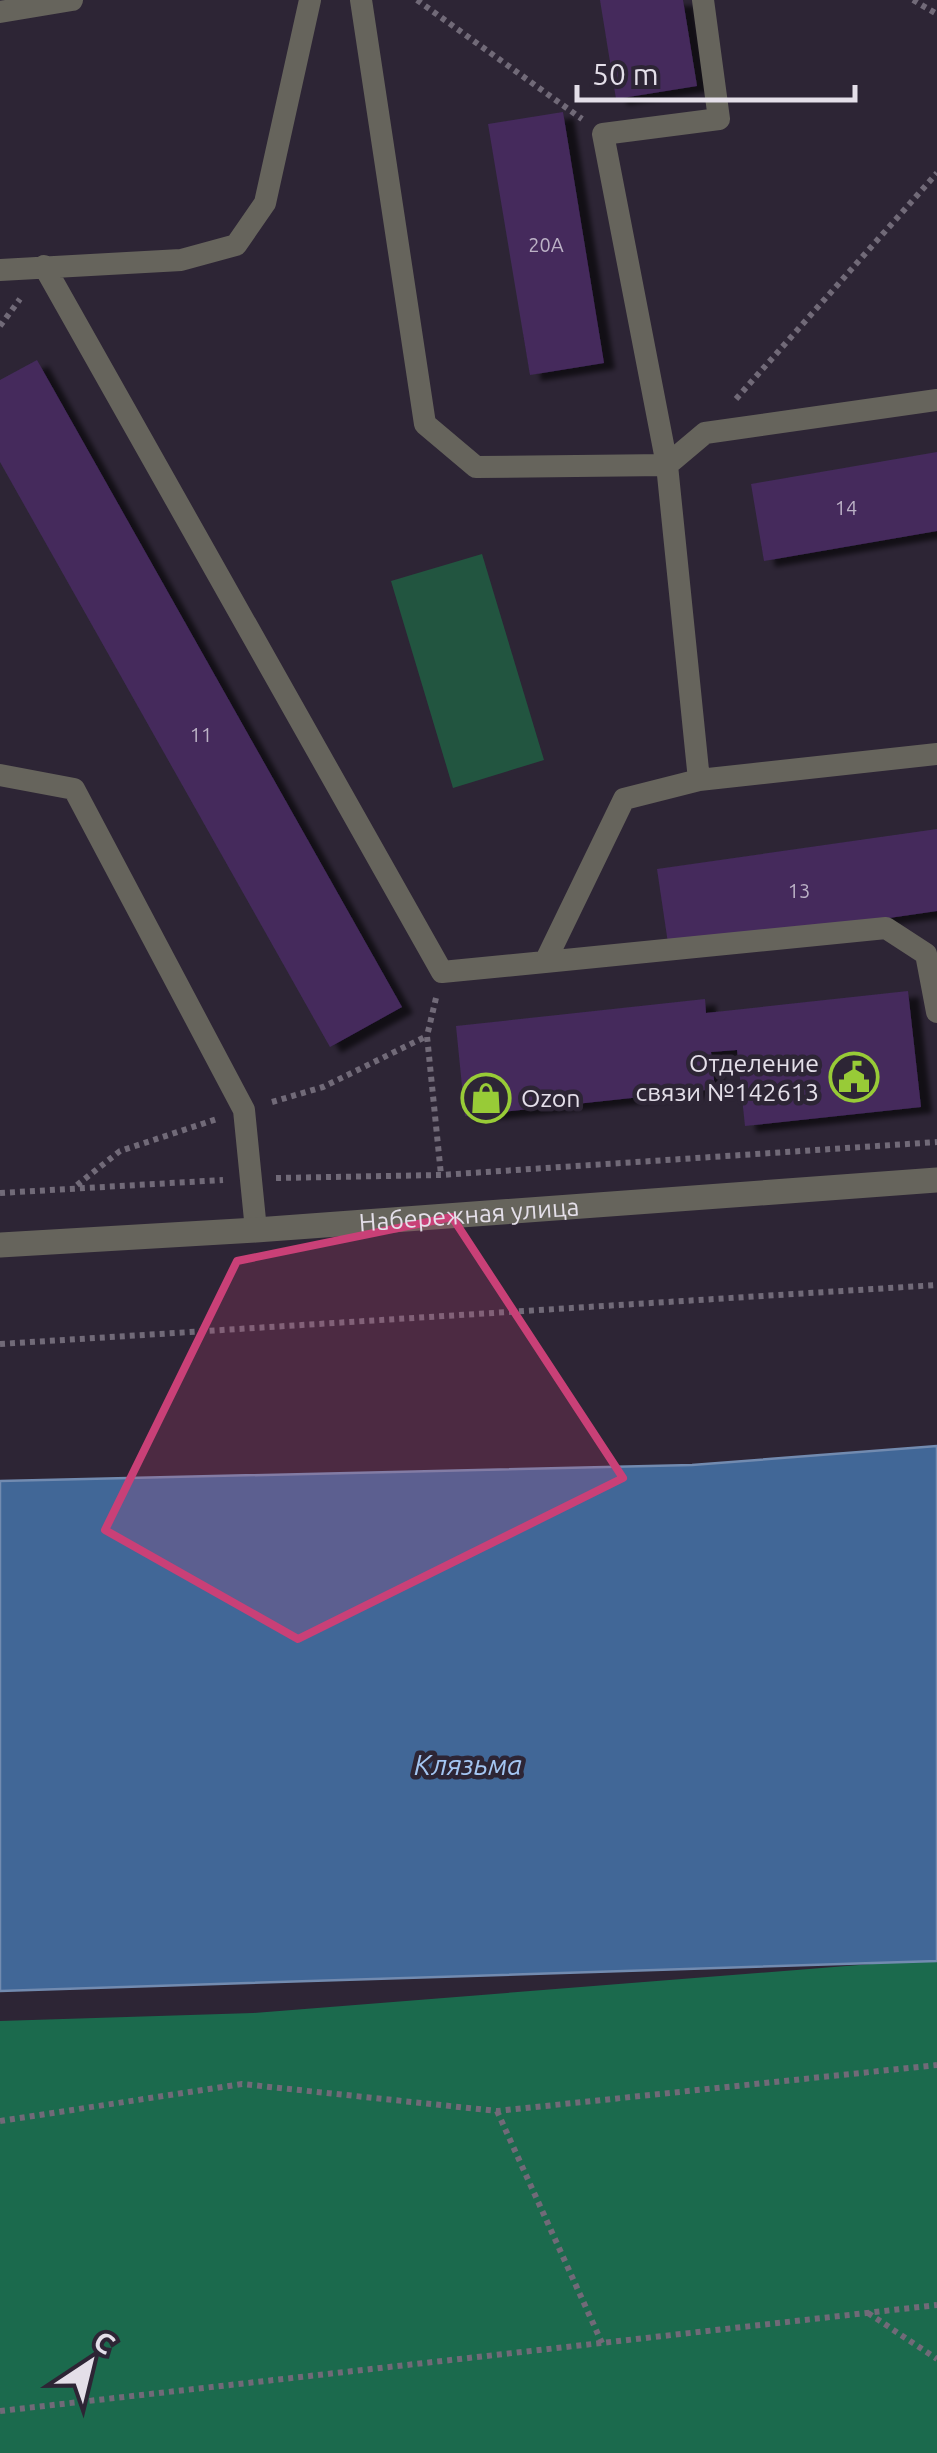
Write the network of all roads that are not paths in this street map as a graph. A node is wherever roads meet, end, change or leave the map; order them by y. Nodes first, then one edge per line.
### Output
1 (72, 0) edge
2 (310, 0) edge
3 (360, 0) edge
4 (703, 0) edge
5 (0, 12) edge
6 (44, 266) junction
7 (0, 270) edge
8 (937, 400) edge
9 (666, 465) junction
10 (937, 754) edge
11 (0, 775) edge
12 (699, 780) junction
13 (545, 962) junction
14 (937, 1012) edge
15 (937, 1180) edge
16 (256, 1230) junction
17 (0, 1245) edge

1 - 5 lane
2 - 6 lane
3 - 9 lane
4 - 9 lane
6 - 7 lane
6 - 13 lane
8 - 9 lane
9 - 12 lane
10 - 12 lane
11 - 16 lane
12 - 13 lane
13 - 14 lane
15 - 16 street, Набережная улица
16 - 17 street, Набережная улица

